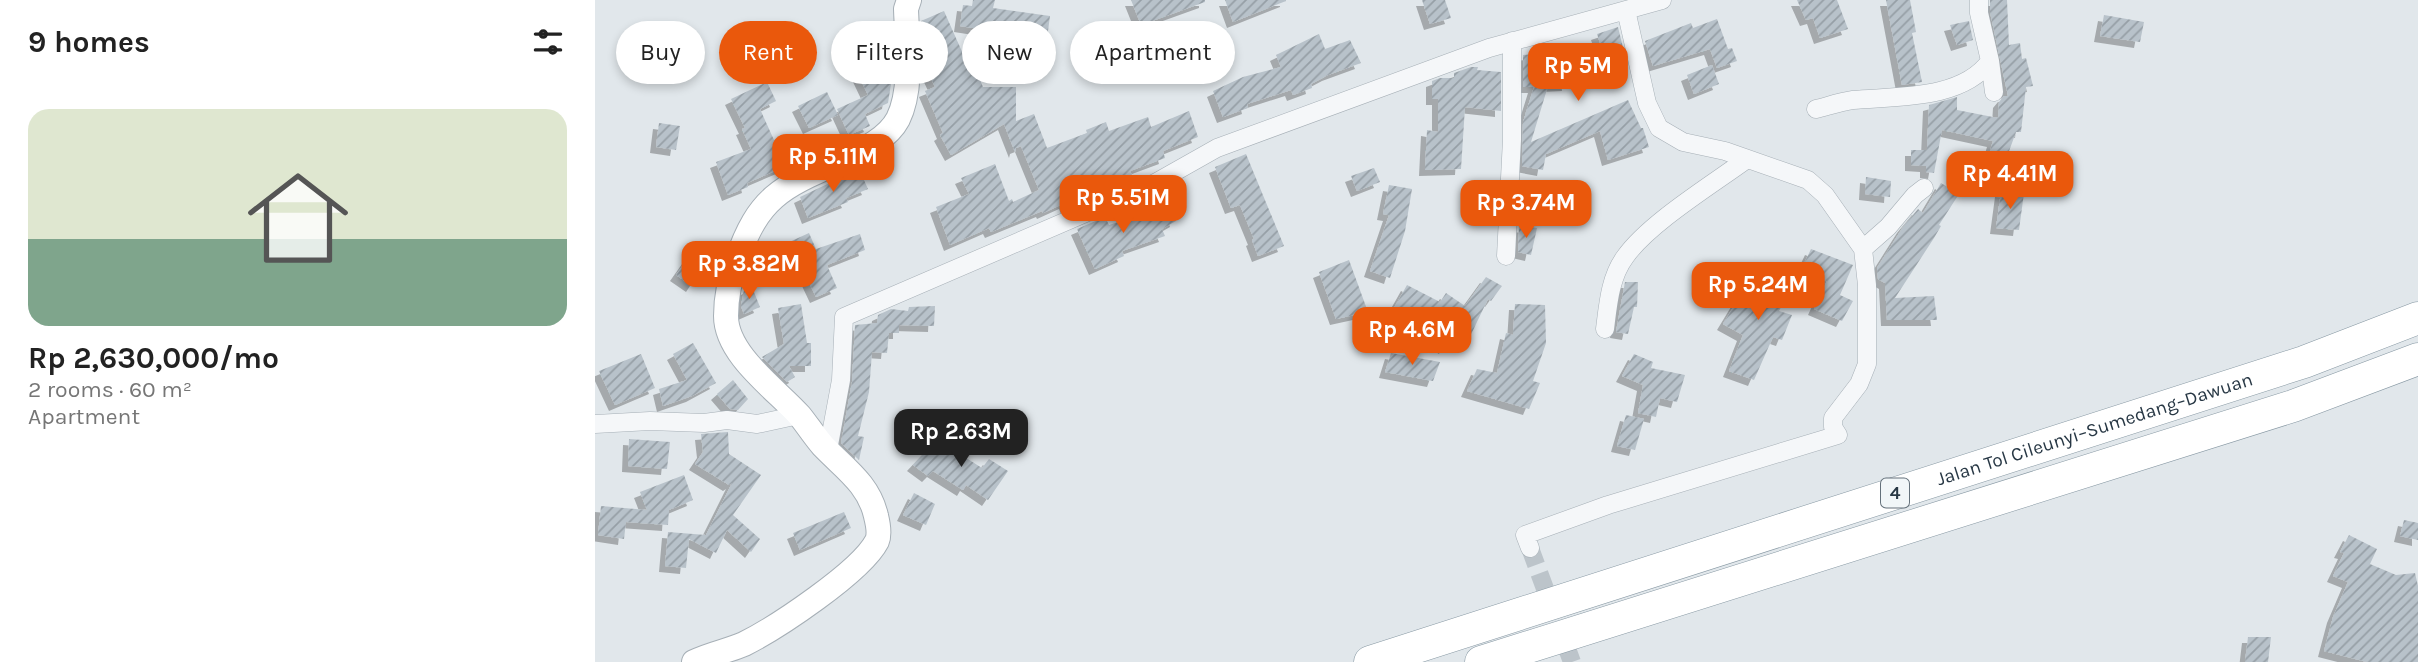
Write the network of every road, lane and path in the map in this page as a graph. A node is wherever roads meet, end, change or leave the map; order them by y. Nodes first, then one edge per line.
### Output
1 (909, 0) edge
2 (1662, 0) edge
3 (1979, 0) edge
4 (1626, 10) junction
5 (1512, 41) junction
6 (1990, 61) junction
7 (1994, 92) dead end
8 (1815, 109) dead end
9 (1747, 159) junction
10 (1924, 188) dead end
11 (1863, 249) junction
12 (1506, 256) dead end
13 (2418, 317) edge
14 (1605, 329) dead end
15 (2418, 359) edge
16 (799, 415) junction
17 (595, 425) edge
18 (828, 450) junction
19 (1530, 548) dead end
20 (694, 662) edge
21 (1370, 662) edge
22 (1481, 662) edge

1 - 16 main road
2 - 4 street
3 - 6 street
4 - 5 street
4 - 9 street
5 - 12 street
5 - 18 street
6 - 7 street
6 - 8 street
9 - 11 street
9 - 14 street
10 - 11 street
11 - 19 street
13 - 21 highway, Jalan Tol Cileunyi–Sumedang–Dawuan / 4
15 - 22 highway, Jalan Tol Cileunyi–Sumedang–Dawuan / 4
16 - 17 street
16 - 18 main road
18 - 20 main road

